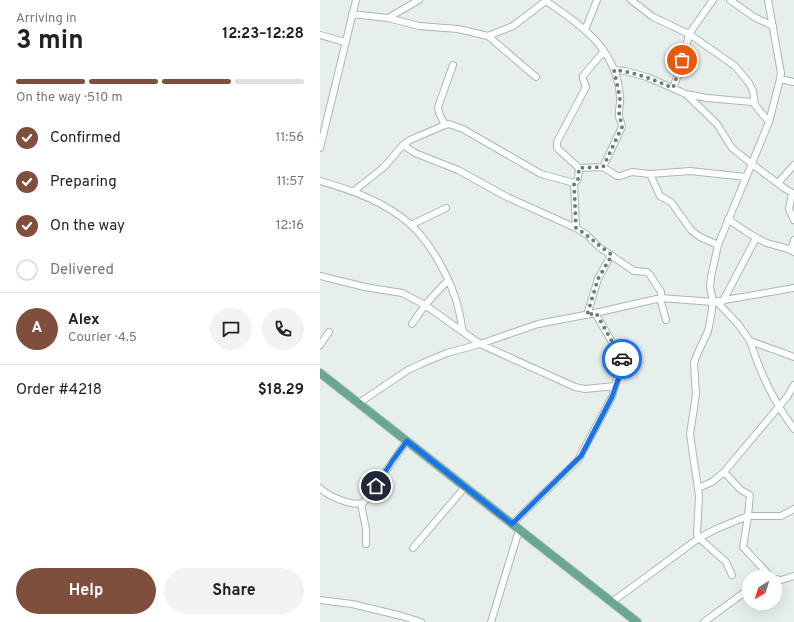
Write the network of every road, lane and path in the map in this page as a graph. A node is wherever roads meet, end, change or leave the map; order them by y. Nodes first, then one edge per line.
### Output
1 (356, 0) edge
2 (419, 0) edge
3 (546, 0) edge
4 (597, 0) edge
5 (631, 0) edge
6 (713, 0) edge
7 (730, 0) edge
8 (768, 0) edge
9 (352, 14) junction
10 (388, 18) junction
11 (773, 26) junction
12 (584, 30) junction
13 (689, 34) junction
14 (320, 36) edge
15 (488, 36) junction
16 (345, 42) junction
17 (604, 51) junction
18 (453, 65) dead end
19 (614, 70) junction
20 (536, 77) dead end
21 (780, 78) junction
22 (794, 82) edge
23 (673, 88) junction
24 (686, 94) junction
25 (755, 104) junction
26 (769, 122) junction
27 (445, 125) junction
28 (403, 145) junction
29 (320, 148) edge
30 (752, 164) junction
31 (794, 165) edge
32 (603, 167) junction
33 (579, 168) junction
34 (650, 174) junction
35 (746, 177) junction
36 (320, 181) edge
37 (574, 183) junction
38 (778, 183) junction
39 (354, 191) junction
40 (793, 193) edge
41 (446, 208) dead end
42 (728, 219) junction
43 (794, 220) edge
44 (411, 225) junction
45 (576, 228) junction
46 (756, 238) junction
47 (794, 240) edge
48 (718, 245) junction
49 (793, 251) edge
50 (612, 255) junction
51 (320, 276) edge
52 (448, 280) junction
53 (794, 288) edge
54 (661, 298) junction
55 (718, 302) junction
56 (425, 305) junction
57 (596, 313) junction
58 (587, 315) junction
59 (666, 320) dead end
60 (412, 324) dead end
61 (329, 332) dead end
62 (463, 332) junction
63 (750, 341) junction
64 (480, 344) junction
65 (320, 345) edge
66 (794, 357) edge
67 (320, 372) edge
68 (794, 385) edge
69 (615, 386) junction
70 (359, 403) junction
71 (778, 407) junction
72 (794, 429) edge
73 (407, 441) junction
74 (724, 472) junction
75 (465, 487) junction
76 (698, 488) junction
77 (321, 492) edge
78 (361, 504) junction
79 (793, 512) edge
80 (748, 516) junction
81 (512, 524) junction
82 (519, 530) junction
83 (699, 538) junction
84 (366, 544) dead end
85 (413, 548) dead end
86 (762, 570) edge
87 (732, 575) dead end
88 (794, 576) edge
89 (782, 580) edge
90 (742, 594) edge
91 (320, 600) edge
92 (612, 602) junction
93 (421, 622) edge
94 (491, 622) edge
95 (637, 622) edge
96 (704, 622) edge

1 - 9 street
2 - 10 street
3 - 12 street
3 - 15 street
4 - 12 street
5 - 13 street
6 - 13 street
7 - 11 street
8 - 11 street
9 - 10 street
9 - 16 street
10 - 15 street
11 - 21 street
12 - 17 street
13 - 23 street
13 - 25 street
14 - 16 street
15 - 20 street
16 - 29 street
17 - 19 street
17 - 33 street
18 - 27 street
19 - 23 street
19 - 32 street
21 - 22 street
21 - 26 street
23 - 24 street
24 - 25 street
24 - 30 street
25 - 26 street
26 - 30 street
27 - 28 street
27 - 37 street
28 - 39 street
28 - 45 street
30 - 35 street
30 - 38 street
31 - 38 street
32 - 33 street
32 - 34 street
33 - 37 street
34 - 35 street
34 - 48 street
35 - 42 street
36 - 39 street
37 - 45 street
38 - 40 street
39 - 44 street
40 - 43 street
41 - 44 street
42 - 46 street
42 - 48 street
44 - 52 street
45 - 50 street
46 - 49 street
46 - 55 street
47 - 49 street
48 - 55 street
50 - 54 street
50 - 58 street
51 - 56 street
52 - 56 street
52 - 62 street
53 - 55 street
54 - 55 street
54 - 57 street
54 - 59 street
55 - 63 street
55 - 76 street
56 - 60 street
56 - 62 street
57 - 58 street
57 - 69 street
58 - 64 street
61 - 65 street
62 - 64 street
63 - 66 street
63 - 71 street
64 - 69 street
64 - 70 street
67 - 70 main road
68 - 71 street
69 - 81 street
70 - 73 main road
71 - 72 street
71 - 74 street
73 - 75 main road
73 - 78 street
74 - 76 street
74 - 80 street
75 - 81 main road
75 - 85 street
76 - 83 street
77 - 78 street
78 - 84 street
79 - 80 street
80 - 83 street
80 - 86 street
81 - 82 main road
82 - 92 main road
82 - 94 street
83 - 87 street
83 - 92 street
88 - 89 street
90 - 96 street
91 - 93 street
92 - 95 main road

